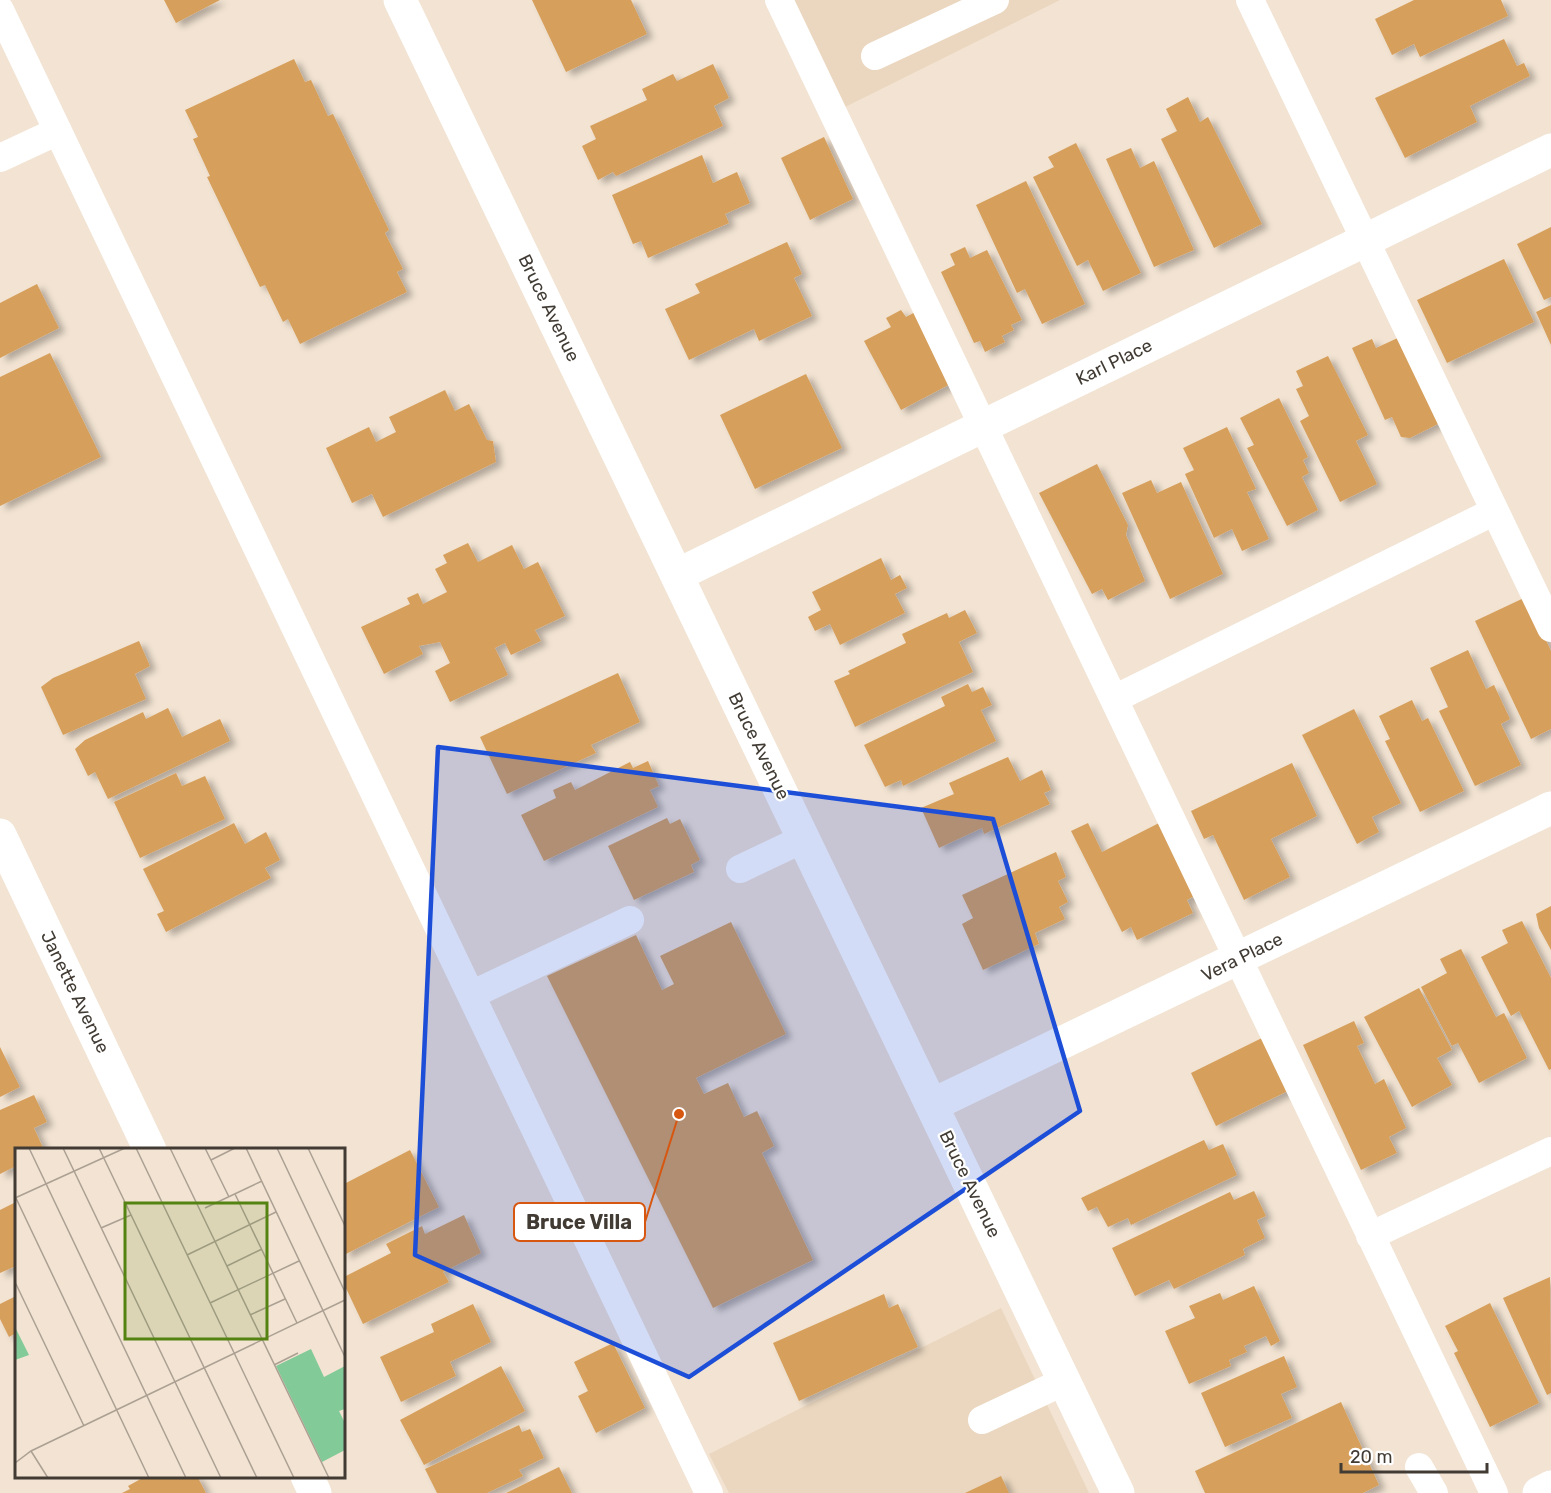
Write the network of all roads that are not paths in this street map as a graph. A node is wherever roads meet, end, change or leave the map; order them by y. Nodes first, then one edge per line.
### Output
1 (400, 0) edge
2 (779, 0) edge
3 (995, 0) edge
4 (1250, 0) edge
5 (0, 10) edge
6 (875, 56) dead end
7 (58, 131) junction
8 (1551, 150) edge
9 (0, 158) edge
10 (1365, 240) junction
11 (983, 426) junction
12 (1495, 511) junction
13 (677, 575) junction
14 (1551, 628) edge
15 (1113, 699) junction
16 (1551, 808) edge
17 (0, 835) edge
18 (803, 839) junction
19 (740, 868) dead end
20 (630, 920) dead end
21 (1238, 959) junction
22 (471, 995) junction
23 (932, 1105) junction
24 (150, 1148) edge
25 (1551, 1150) edge
26 (1370, 1236) junction
27 (1065, 1381) junction
28 (982, 1420) dead end
29 (1419, 1467) dead end
30 (308, 1478) edge
31 (1551, 1487) edge
32 (315, 1493) edge
33 (709, 1493) edge
34 (1118, 1493) edge
35 (1434, 1493) edge
36 (1494, 1493) edge
37 (1539, 1493) edge

1 - 13 street, Bruce Avenue
2 - 11 lane
3 - 6 lane
4 - 10 lane
5 - 7 lane
7 - 9 lane
7 - 22 lane
8 - 10 street, Karl Place
10 - 11 street, Karl Place
10 - 12 lane
11 - 13 street, Karl Place
11 - 15 lane
12 - 14 lane
12 - 15 lane
13 - 18 street, Bruce Avenue
15 - 21 lane
16 - 21 street, Vera Place
17 - 24 street, Janette Avenue
18 - 19 lane
18 - 23 street, Bruce Avenue
20 - 22 lane
21 - 23 street, Vera Place
21 - 26 lane
22 - 33 lane
23 - 27 street, Bruce Avenue
25 - 26 lane
26 - 36 lane
27 - 28 lane
27 - 34 street, Bruce Avenue
29 - 35 lane
30 - 32 street
31 - 37 street

